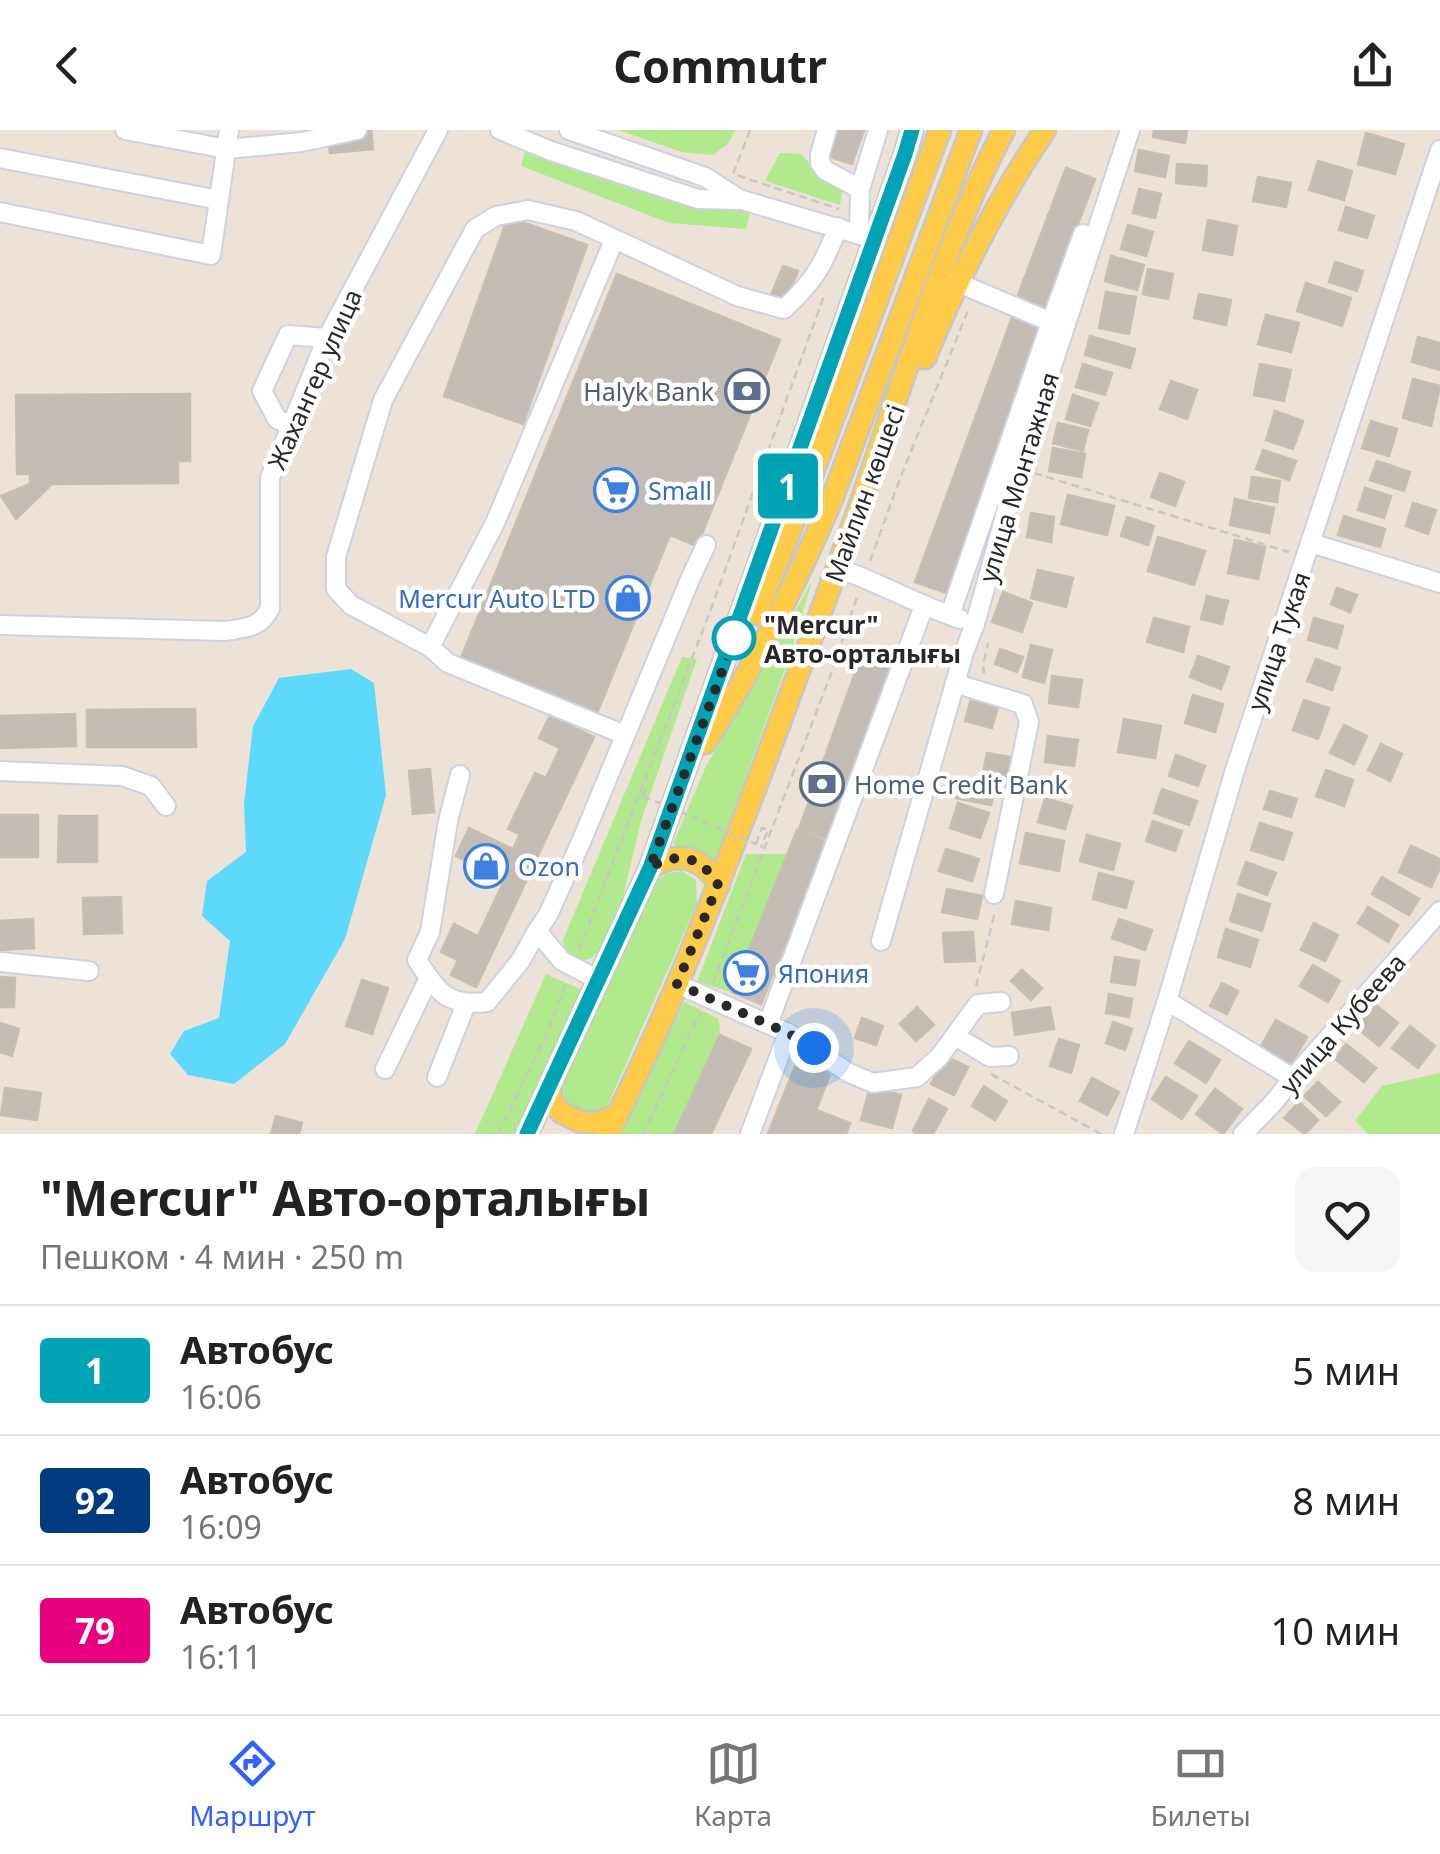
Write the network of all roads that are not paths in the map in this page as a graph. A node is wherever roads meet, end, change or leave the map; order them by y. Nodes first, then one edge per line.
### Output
1 (125, 130) edge
2 (351, 130) edge
3 (438, 130) edge
4 (500, 130) edge
5 (569, 130) edge
6 (828, 130) edge
7 (878, 130) edge
8 (912, 130) edge
9 (940, 130) edge
10 (971, 130) edge
11 (1004, 130) edge
12 (1045, 130) edge
13 (1130, 130) edge
14 (228, 140) edge
15 (1440, 150) edge
16 (0, 158) edge
17 (1119, 164) junction
18 (860, 189) junction
19 (219, 200) junction
20 (742, 200) junction
21 (1095, 204) dead end
22 (0, 212) edge
23 (838, 227) junction
24 (864, 229) junction
25 (1084, 234) dead end
26 (614, 240) junction
27 (966, 286) junction
28 (1051, 322) junction
29 (327, 338) junction
30 (1050, 349) junction
31 (291, 426) junction
32 (706, 545) dead end
33 (1308, 550) junction
34 (838, 568) junction
35 (1440, 583) edge
36 (924, 606) junction
37 (950, 616) junction
38 (975, 624) junction
39 (0, 625) edge
40 (430, 646) junction
41 (957, 684) junction
42 (625, 735) junction
43 (0, 771) edge
44 (685, 774) junction
45 (460, 775) dead end
46 (166, 806) dead end
47 (650, 868) junction
48 (718, 885) junction
49 (994, 902) road end
50 (1440, 911) edge
51 (537, 931) junction
52 (881, 942) dead end
53 (0, 962) edge
54 (89, 970) dead end
55 (429, 978) junction
56 (599, 980) junction
57 (677, 984) junction
58 (1000, 1002) dead end
59 (1166, 1002) junction
60 (466, 1004) junction
61 (768, 1024) junction
62 (788, 1033) junction
63 (955, 1036) junction
64 (1009, 1056) dead end
65 (385, 1069) dead end
66 (436, 1078) dead end
67 (1293, 1078) junction
68 (550, 1086) junction
69 (618, 1114) junction
70 (527, 1134) edge
71 (608, 1134) edge
72 (750, 1134) edge
73 (1124, 1134) edge
74 (1242, 1134) edge

1 - 14 street
2 - 14 street
3 - 29 street, Жахангер улица
4 - 20 street
5 - 20 street
6 - 18 street
7 - 18 street
8 - 24 main road, Майлин көшесі
9 - 44 main road, Майлин көшесі
10 - 44 main road, Майлин көшесі
11 - 34 main road, Майлин көшесі
12 - 27 main road
13 - 17 street, улица Монтажная
14 - 19 street
15 - 33 street, улица Тукая
16 - 19 street
17 - 21 street
17 - 30 street, улица Монтажная
18 - 24 street
19 - 22 street
20 - 23 street
23 - 24 street
23 - 26 street
24 - 44 main road, Майлин көшесі
25 - 28 street
26 - 40 street
26 - 40 street
27 - 28 street
27 - 34 main road
28 - 30 street
29 - 31 street, Жахангер улица
29 - 31 street
30 - 37 street
30 - 38 street, улица Монтажная
31 - 39 street, Жахангер улица
32 - 42 street
33 - 35 street
33 - 59 street, улица Тукая
34 - 36 street
34 - 48 main road, Майлин көшесі
36 - 37 street
36 - 61 street
37 - 38 street
38 - 41 street, улица Монтажная
40 - 42 street
41 - 49 street
41 - 52 street, улица Монтажная
42 - 51 street
43 - 46 street
44 - 47 main road, Майлин көшесі
45 - 55 street
47 - 48 main road
47 - 56 main road, Майлин көшесі
48 - 57 main road, Майлин көшесі
50 - 67 street, улица Кубеева
51 - 56 street
51 - 60 street
53 - 54 street
55 - 60 street
55 - 65 street
56 - 68 main road, Майлин көшесі
57 - 61 street
57 - 69 main road, Майлин көшесі
58 - 63 street
59 - 67 street
59 - 73 street, улица Тукая
60 - 66 street
61 - 62 street
62 - 63 street
62 - 72 street
63 - 64 street
67 - 74 street, улица Кубеева
68 - 69 main road
68 - 70 main road, Майлин көшесі
69 - 71 main road, Майлин көшесі

